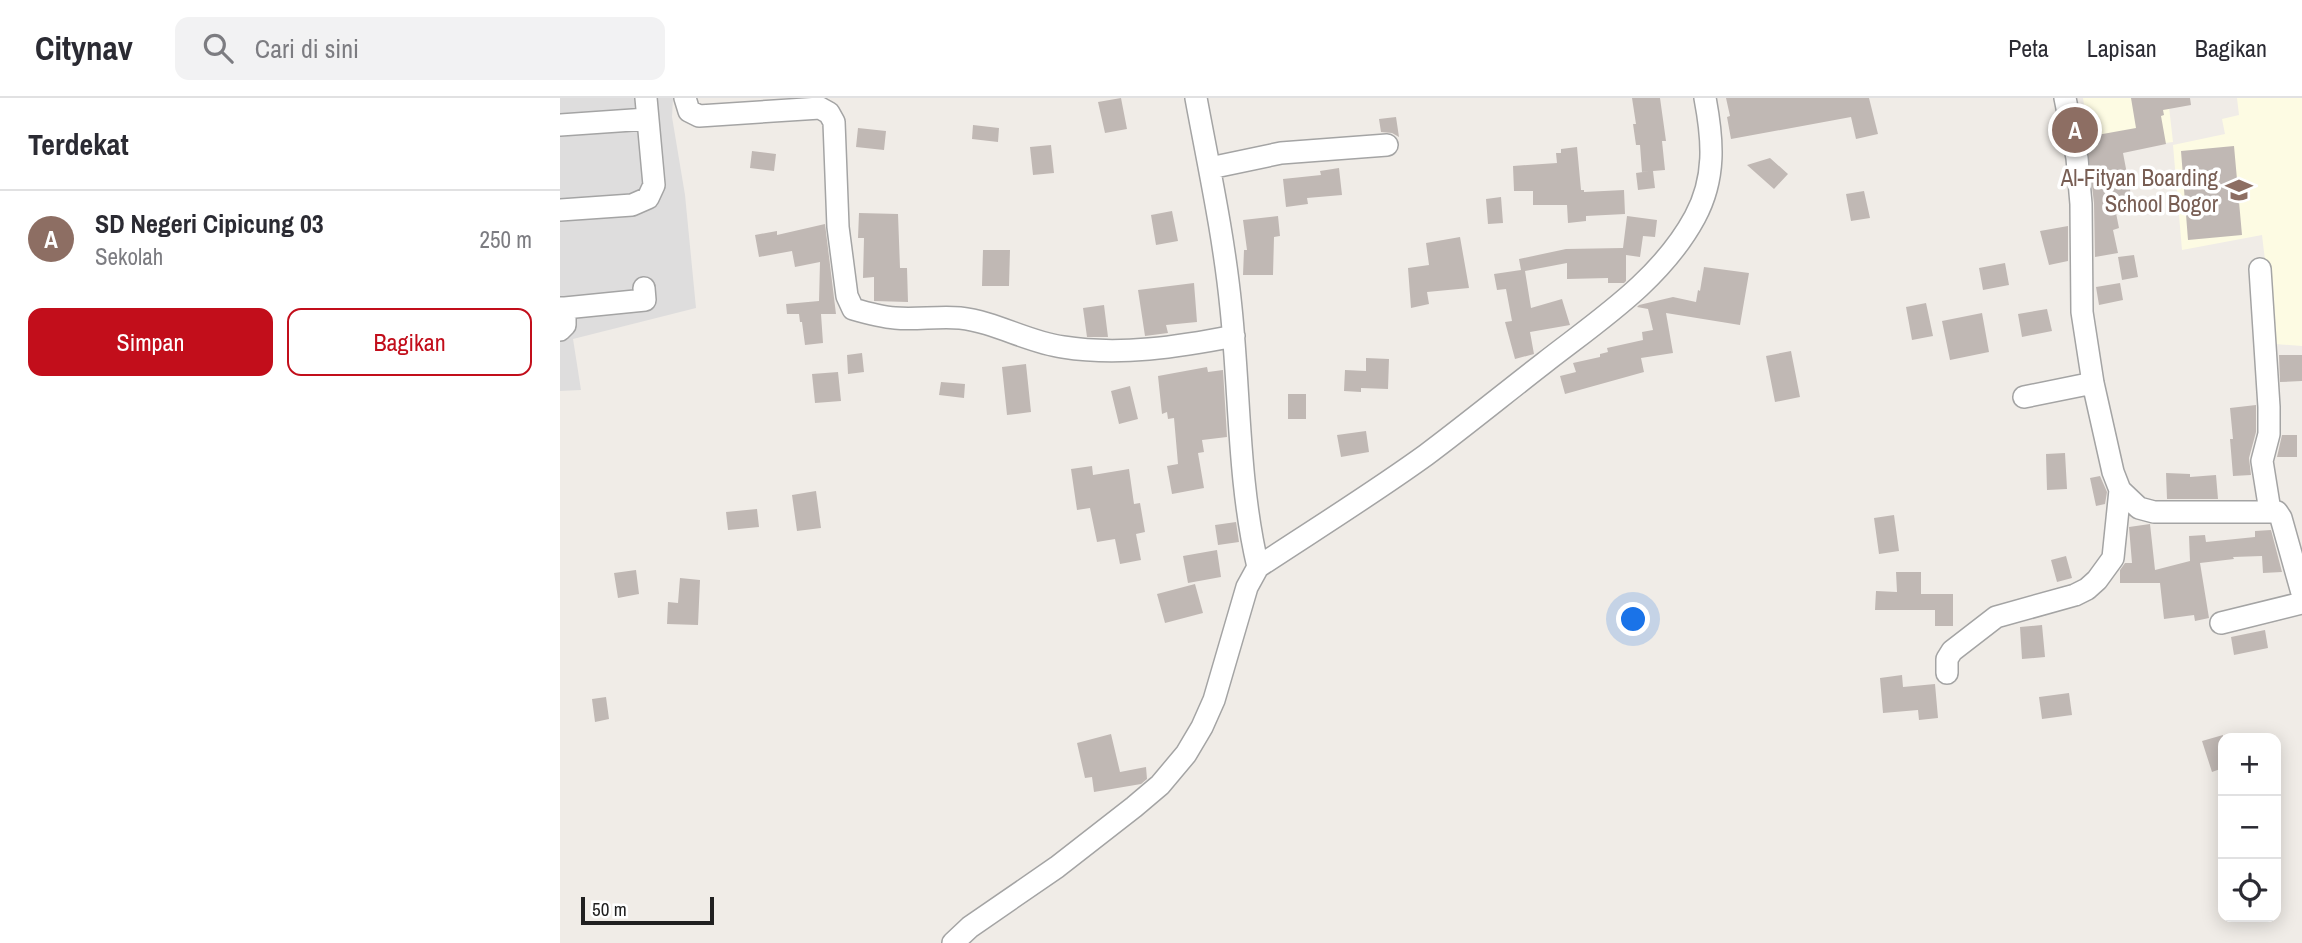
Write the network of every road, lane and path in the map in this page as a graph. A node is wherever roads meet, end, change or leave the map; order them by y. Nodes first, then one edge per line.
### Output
1 (685, 98) edge
2 (1196, 98) edge
3 (1705, 98) edge
4 (2065, 98) edge
5 (646, 108) edge
6 (560, 125) edge
7 (1387, 145) dead end
8 (1210, 168) junction
9 (560, 210) edge
10 (2260, 269) dead end
11 (644, 288) dead end
12 (563, 308) edge
13 (560, 330) edge
14 (1234, 336) junction
15 (2093, 383) junction
16 (2024, 397) dead end
17 (2120, 490) junction
18 (2270, 511) junction
19 (1258, 567) junction
20 (2302, 593) edge
21 (2302, 603) edge
22 (2221, 623) dead end
23 (1947, 673) dead end
24 (953, 943) edge

1 - 14 street
2 - 8 street
3 - 19 street
4 - 15 street
5 - 6 street
5 - 9 street
7 - 8 street
8 - 14 street
10 - 18 street
11 - 12 street
12 - 13 street
14 - 19 street
15 - 16 street
15 - 17 street
17 - 18 street
17 - 23 street
18 - 20 street
19 - 24 street
21 - 22 street

